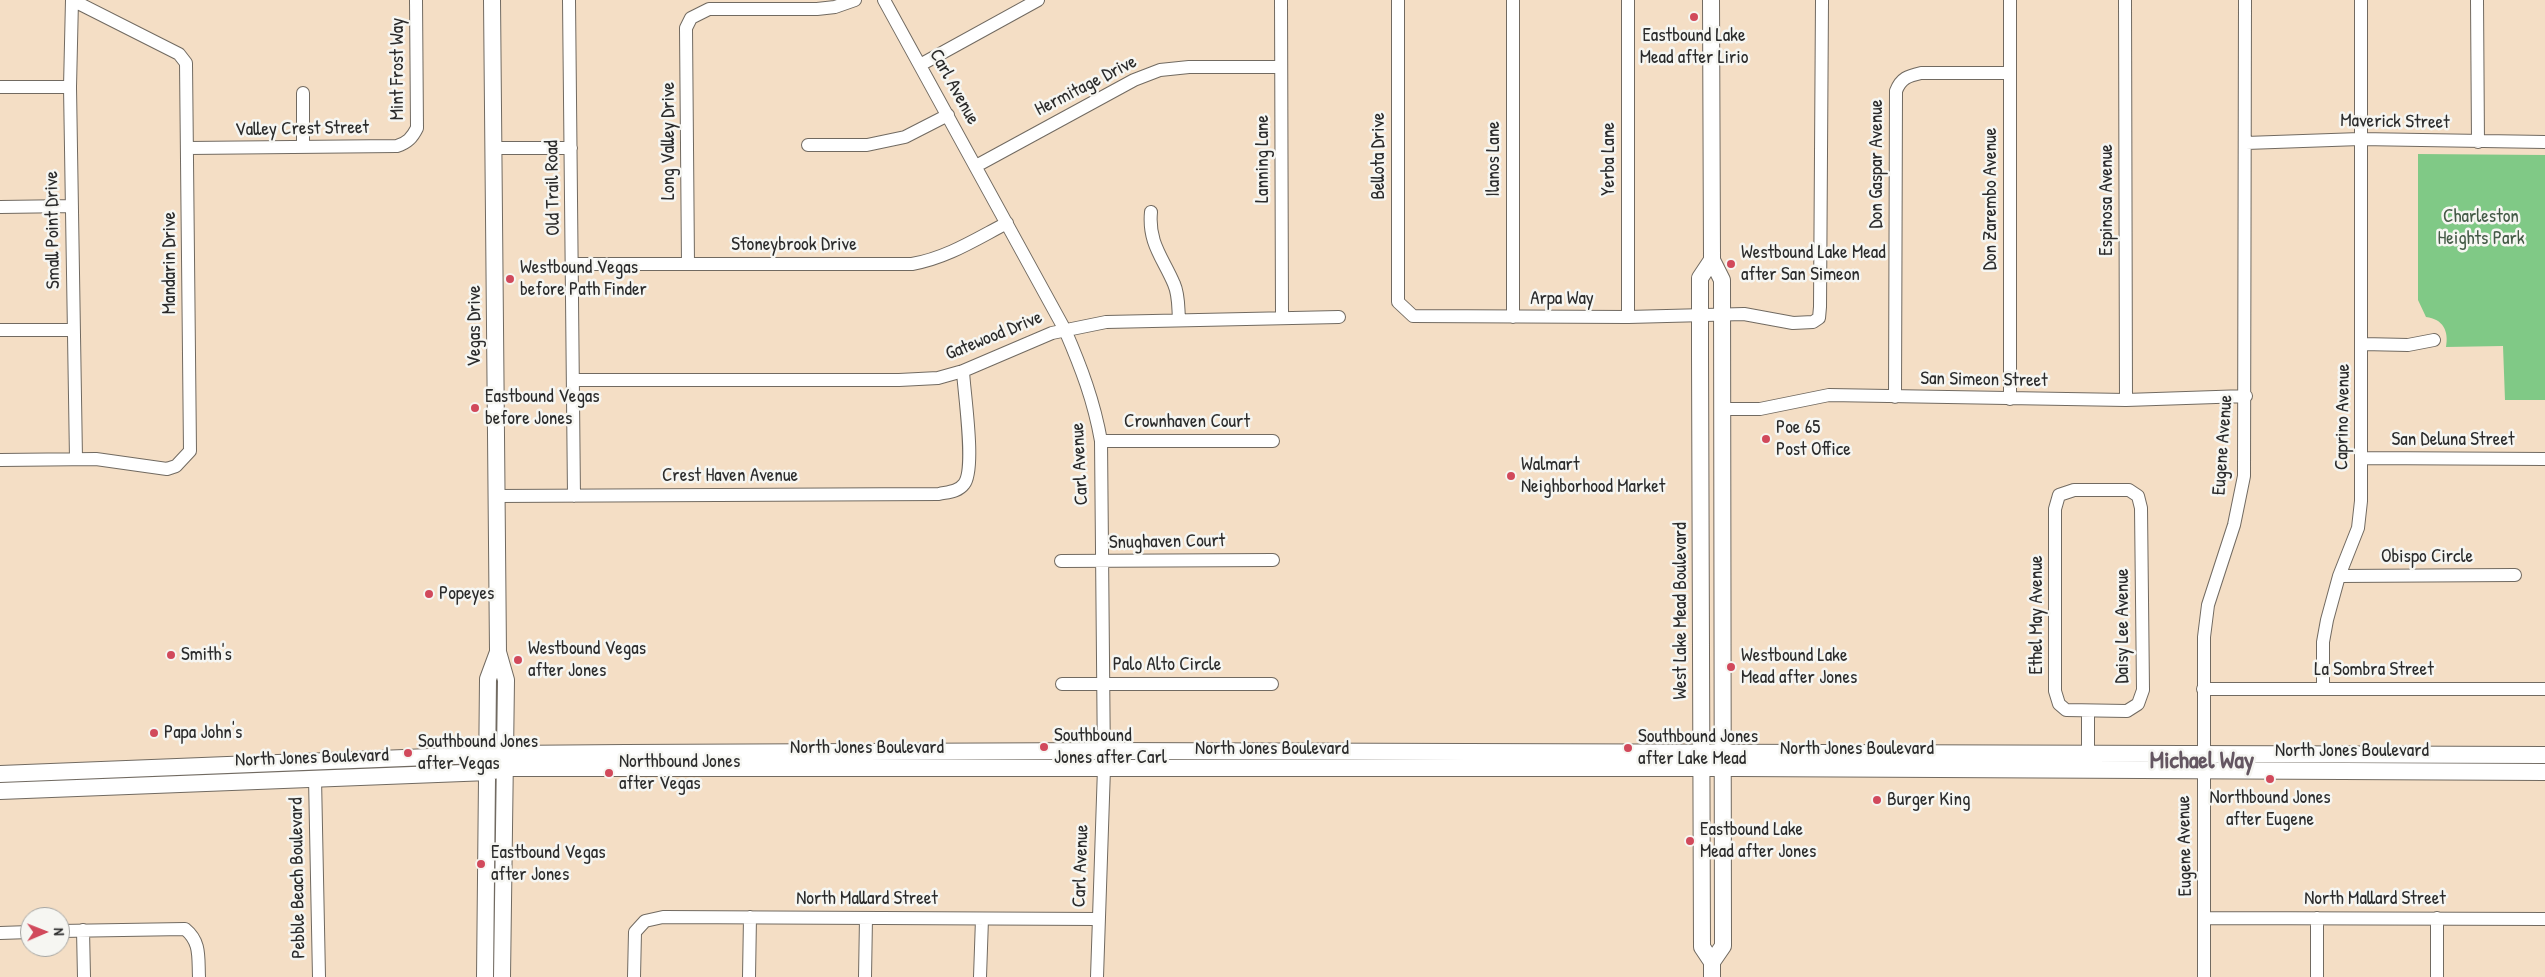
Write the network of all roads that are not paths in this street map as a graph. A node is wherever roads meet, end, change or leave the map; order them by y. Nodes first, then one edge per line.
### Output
1 (72, 0) edge
2 (416, 0) edge
3 (492, 0) edge
4 (569, 0) edge
5 (855, 0) edge
6 (884, 0) edge
7 (1038, 0) edge
8 (1281, 0) edge
9 (1398, 0) edge
10 (1513, 0) edge
11 (1628, 0) edge
12 (1711, 0) edge
13 (1822, 0) edge
14 (2010, 0) edge
15 (2125, 0) edge
16 (2245, 0) edge
17 (2361, 0) edge
18 (2477, 0) edge
19 (1021, 4) edge
20 (920, 65) junction
21 (1281, 66) junction
22 (2010, 73) junction
23 (70, 87) junction
24 (0, 88) edge
25 (303, 93) dead end
26 (948, 115) junction
27 (413, 137) joint
28 (2360, 139) junction
29 (2478, 142) junction
30 (2545, 142) edge
31 (2246, 143) junction
32 (808, 145) dead end
33 (303, 147) junction
34 (188, 148) junction
35 (493, 148) junction
36 (571, 148) junction
37 (976, 166) junction
38 (72, 206) junction
39 (0, 207) edge
40 (1151, 212) dead end
41 (1006, 223) junction
42 (1712, 260) junction
43 (572, 264) junction
44 (688, 264) junction
45 (1404, 310) joint
46 (1721, 315) junction
47 (1700, 316) junction
48 (1339, 317) dead end
49 (1512, 317) junction
50 (1628, 317) junction
51 (1282, 318) junction
52 (1179, 319) junction
53 (0, 330) edge
54 (73, 330) junction
55 (1065, 330) junction
56 (2434, 340) dead end
57 (2363, 344) junction
58 (1700, 355) junction
59 (963, 371) junction
60 (573, 380) junction
61 (2246, 396) junction
62 (1895, 397) junction
63 (2010, 399) junction
64 (2126, 400) junction
65 (1723, 409) junction
66 (1101, 441) junction
67 (1273, 441) dead end
68 (1701, 451) junction
69 (2361, 458) junction
70 (76, 459) junction
71 (2545, 459) edge
72 (0, 460) edge
73 (2059, 495) joint
74 (496, 496) junction
75 (574, 496) junction
76 (1701, 510) junction
77 (1723, 511) junction
78 (1273, 560) dead end
79 (1061, 561) dead end
80 (1103, 562) junction
81 (2339, 576) junction
82 (2515, 576) dead end
83 (1722, 590) junction
84 (498, 652) junction
85 (1062, 684) dead end
86 (1104, 684) junction
87 (1272, 684) dead end
88 (2203, 689) junction
89 (2323, 689) junction
90 (2545, 689) edge
91 (2088, 712) junction
92 (806, 751) junction
93 (1104, 751) junction
94 (1418, 752) junction
95 (1473, 753) junction
96 (2011, 754) junction
97 (2088, 754) junction
98 (2203, 754) junction
99 (488, 755) junction
100 (2545, 755) edge
101 (354, 760) junction
102 (506, 761) junction
103 (1701, 761) junction
104 (1722, 761) junction
105 (806, 768) junction
106 (1104, 768) junction
107 (1344, 769) junction
108 (1405, 769) junction
109 (2010, 771) junction
110 (2203, 771) junction
111 (488, 772) junction
112 (2545, 772) edge
113 (0, 774) edge
114 (213, 774) junction
115 (315, 778) junction
116 (0, 790) edge
117 (750, 917) junction
118 (866, 918) junction
119 (2204, 918) junction
120 (2318, 918) junction
121 (2437, 918) junction
122 (982, 919) junction
123 (1098, 919) junction
124 (2545, 919) edge
125 (83, 930) junction
126 (70, 931) edge
127 (20, 932) edge
128 (0, 933) edge
129 (1712, 970) edge
130 (84, 977) edge
131 (199, 977) edge
132 (319, 977) edge
133 (485, 977) edge
134 (502, 977) edge
135 (634, 977) edge
136 (749, 977) edge
137 (864, 977) edge
138 (980, 977) edge
139 (1097, 977) edge
140 (2204, 977) edge
141 (2318, 977) edge
142 (2438, 977) edge

1 - 23 street, Small Point Drive
1 - 34 street, Mandarin Drive
2 - 27 street, Mint Frost Way
3 - 35 main road, Vegas Drive
4 - 36 street, Old Trail Road
5 - 44 street, Long Valley Drive
6 - 20 street, Carl Avenue
7 - 19 street
8 - 21 street, Lanning Lane
9 - 45 street, Bellota Drive
10 - 49 street, Ilanos Lane
11 - 50 street, Yerba Lane
12 - 42 main road, West Lake Mead Boulevard
13 - 46 street, Arpa Way
14 - 22 street, Don Zarembo Avenue
15 - 64 street, Espinosa Avenue
16 - 31 street, Eugene Avenue
17 - 28 street, Caprino Avenue
18 - 29 street
19 - 20 street
20 - 26 street, Carl Avenue
21 - 37 street, Hermitage Drive
21 - 51 street, Lanning Lane
22 - 62 street, Don Gaspar Avenue
22 - 63 street, Don Zarembo Avenue
23 - 24 street
23 - 38 street, Small Point Drive
25 - 33 street
26 - 32 street
26 - 37 street, Carl Avenue
27 - 33 street, Valley Crest Street
28 - 29 street, Maverick Street
28 - 31 street, Maverick Street
28 - 57 street, Caprino Avenue
29 - 30 street, Maverick Street
31 - 61 street, Eugene Avenue
33 - 34 street, Valley Crest Street
34 - 70 street, Mandarin Drive
35 - 36 street
35 - 74 main road, Vegas Drive
36 - 43 street, Old Trail Road
37 - 41 street, Carl Avenue
38 - 39 street
38 - 54 street, Small Point Drive
40 - 52 street
41 - 44 street, Stoneybrook Drive
41 - 55 street, Carl Avenue
42 - 46 main road, West Lake Mead Boulevard
42 - 47 main road, West Lake Mead Boulevard
43 - 44 street, Stoneybrook Drive
43 - 60 street, Old Trail Road
45 - 49 street, Arpa Way
46 - 47 street, Arpa Way
46 - 65 main road, West Lake Mead Boulevard
47 - 50 street, Arpa Way
47 - 58 main road, West Lake Mead Boulevard
48 - 51 street, Gatewood Drive
49 - 50 street, Arpa Way
51 - 52 street, Gatewood Drive
52 - 55 street, Gatewood Drive
53 - 54 street
54 - 70 street, Small Point Drive
55 - 59 street, Gatewood Drive
55 - 66 street, Carl Avenue
56 - 57 street
57 - 69 street, Caprino Avenue
58 - 65 main road
58 - 68 main road, West Lake Mead Boulevard
59 - 60 street, Gatewood Drive
59 - 75 street, Crest Haven Avenue
60 - 75 street, Old Trail Road
61 - 64 street, San Simeon Street
61 - 88 street, Eugene Avenue
62 - 63 street, San Simeon Street
62 - 65 street, San Simeon Street
63 - 64 street, San Simeon Street
65 - 77 main road, West Lake Mead Boulevard
66 - 67 street, Crownhaven Court
66 - 80 street, Carl Avenue
68 - 76 main road, West Lake Mead Boulevard
68 - 77 main road
69 - 71 street, San Deluna Street
69 - 81 street, Caprino Avenue
70 - 72 street
73 - 91 street, Ethel May Avenue
73 - 91 street, Daisy Lee Avenue
74 - 75 street, Crest Haven Avenue
74 - 84 main road, Vegas Drive
76 - 83 main road
76 - 103 main road, West Lake Mead Boulevard
77 - 83 main road, West Lake Mead Boulevard
78 - 80 street, Snughaven Court
79 - 80 street, Snughaven Court
80 - 86 street, Carl Avenue
81 - 82 street, Obispo Circle
81 - 89 street, Caprino Avenue
83 - 104 main road, West Lake Mead Boulevard
84 - 99 main road, Vegas Drive
84 - 102 main road, Vegas Drive
85 - 86 street, Palo Alto Circle
86 - 87 street, Palo Alto Circle
86 - 93 street, Carl Avenue
88 - 89 street, La Sombra Street
88 - 98 street, Eugene Avenue
89 - 90 street, La Sombra Street
91 - 97 street
92 - 93 main road, North Jones Boulevard
92 - 102 main road, North Jones Boulevard
92 - 105 main road
93 - 94 main road, North Jones Boulevard
93 - 106 street, Carl Avenue
94 - 95 main road, North Jones Boulevard
94 - 107 main road
95 - 103 main road, North Jones Boulevard
95 - 108 main road
96 - 97 main road, North Jones Boulevard
96 - 104 main road, North Jones Boulevard
96 - 109 main road
97 - 98 main road, North Jones Boulevard
98 - 100 main road, North Jones Boulevard
98 - 110 street, Eugene Avenue
99 - 101 main road, North Jones Boulevard
99 - 102 main road, North Jones Boulevard
99 - 111 main road, Vegas Drive
101 - 114 main road, North Jones Boulevard
101 - 115 main road
102 - 105 main road, North Jones Boulevard
102 - 111 main road, North Jones Boulevard
102 - 134 main road, Vegas Drive
103 - 104 main road, North Jones Boulevard
103 - 108 main road, North Jones Boulevard
103 - 129 main road, West Lake Mead Boulevard
104 - 109 main road, North Jones Boulevard
104 - 129 main road, West Lake Mead Boulevard
105 - 106 main road, North Jones Boulevard
106 - 107 main road, North Jones Boulevard
106 - 123 street, Carl Avenue
107 - 108 main road, North Jones Boulevard
109 - 110 main road, North Jones Boulevard
110 - 112 main road, North Jones Boulevard
110 - 119 street, Eugene Avenue
111 - 115 main road, North Jones Boulevard
111 - 133 main road, Vegas Drive
113 - 114 main road, North Jones Boulevard
114 - 115 main road, North Jones Boulevard
114 - 116 main road, North Jones Boulevard
115 - 132 street, Pebble Beach Boulevard
117 - 118 street, North Mallard Street
117 - 135 street, North Mallard Street
117 - 136 street
118 - 122 street, North Mallard Street
118 - 137 street
119 - 120 street, North Mallard Street
119 - 140 street, Eugene Avenue
120 - 121 street, North Mallard Street
120 - 141 street
121 - 124 street, North Mallard Street
121 - 142 street
122 - 123 street, North Mallard Street
122 - 138 street
123 - 139 street, Carl Avenue
125 - 126 street
125 - 130 street
125 - 131 street
127 - 128 street

